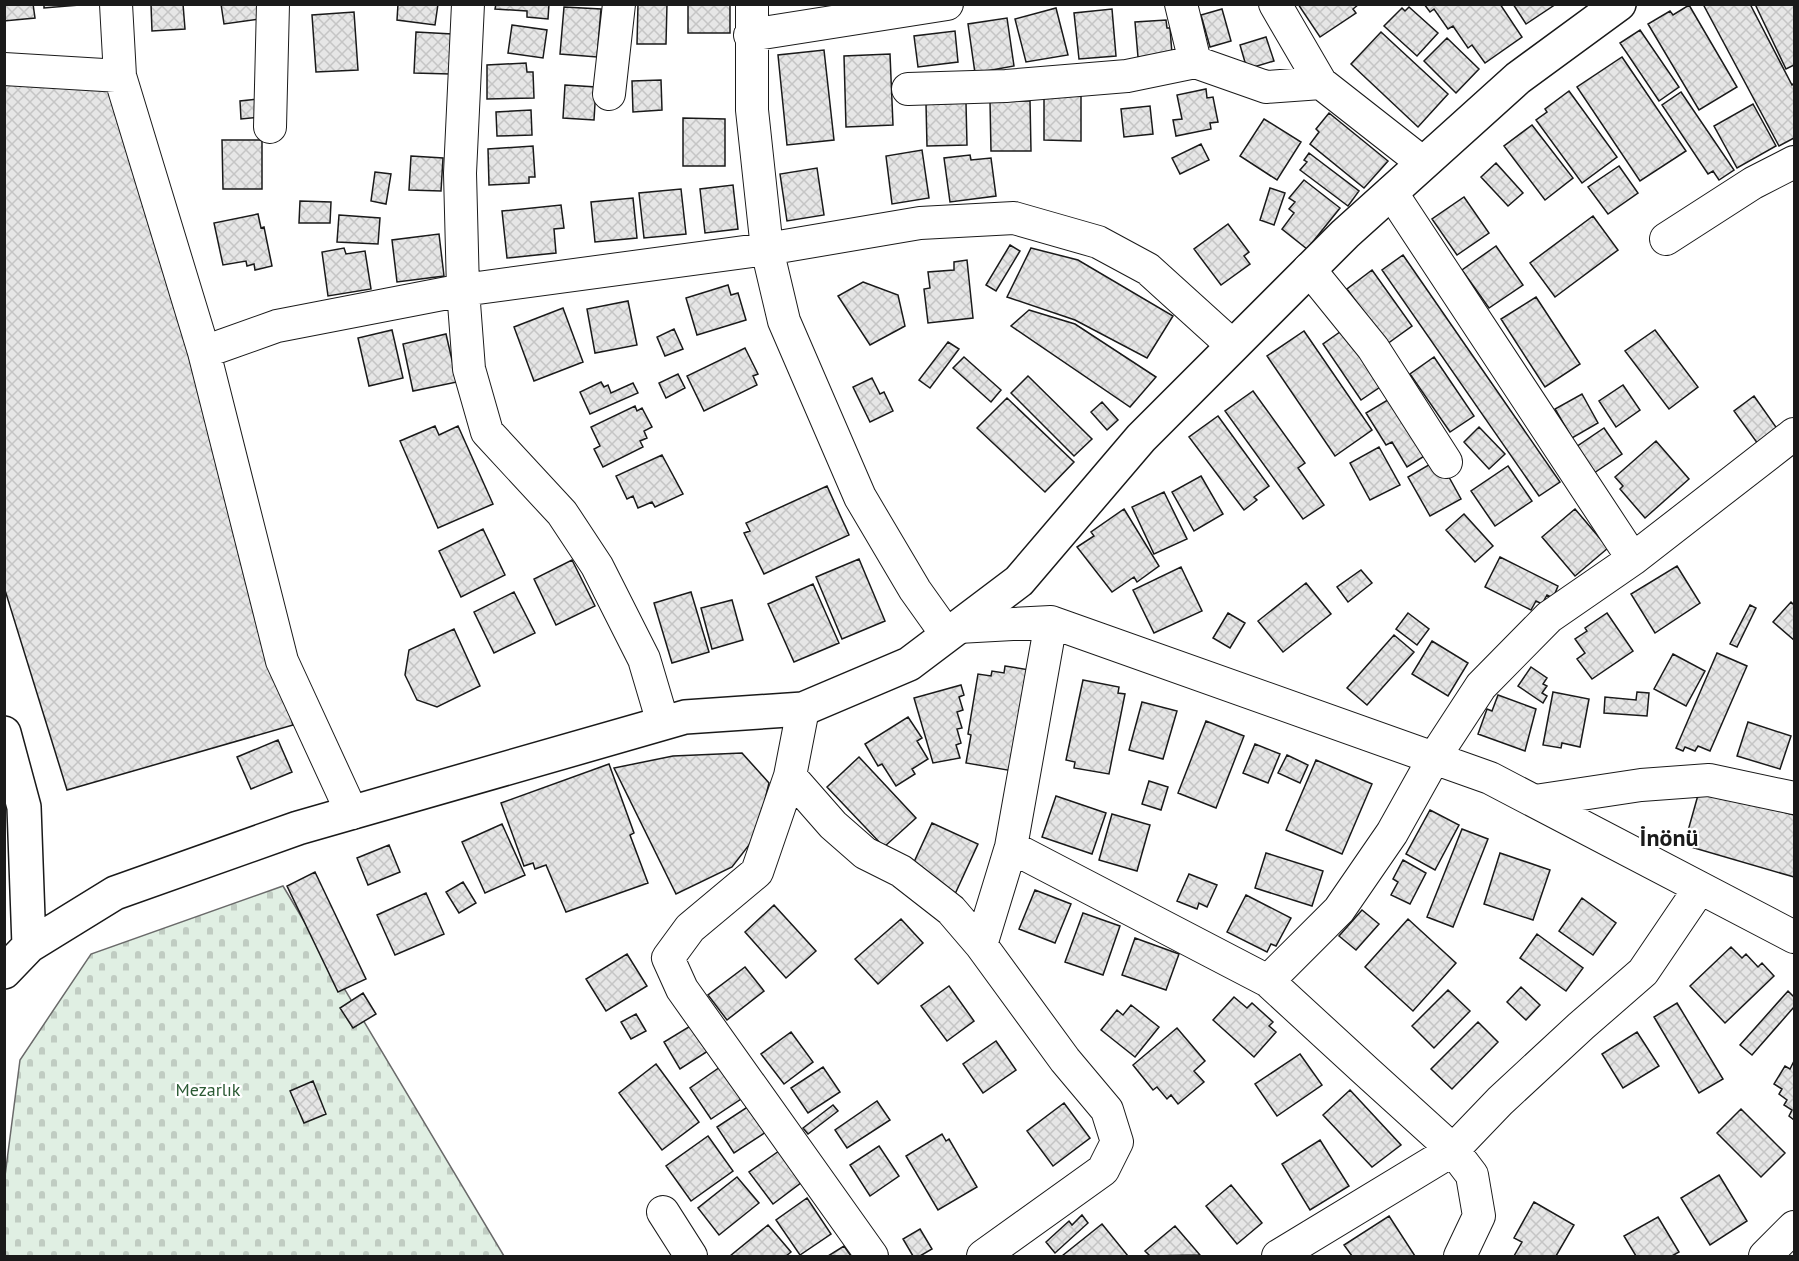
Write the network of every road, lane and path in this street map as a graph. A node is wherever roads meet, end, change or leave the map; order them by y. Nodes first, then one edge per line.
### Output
1 (117, 4) edge
2 (273, 4) edge
3 (468, 4) edge
4 (618, 4) edge
5 (947, 4) edge
6 (1181, 4) edge
7 (1275, 4) edge
8 (1619, 4) edge
9 (751, 20) edge
10 (1195, 62) junction
11 (4, 69) edge
12 (120, 76) junction
13 (1321, 83) junction
14 (908, 89) dead end
15 (609, 94) dead end
16 (270, 127) dead end
17 (1794, 162) edge
18 (1423, 163) junction
19 (1391, 192) junction
20 (1666, 239) dead end
21 (767, 249) junction
22 (1310, 269) junction
23 (463, 290) junction
24 (1233, 346) junction
25 (204, 352) junction
26 (1794, 434) edge
27 (1446, 462) dead end
28 (1633, 559) junction
29 (1051, 622) junction
30 (952, 631) junction
31 (803, 709) junction
32 (663, 723) junction
33 (4, 733) edge
34 (1434, 758) junction
35 (790, 776) junction
36 (1794, 798) edge
37 (1535, 801) junction
38 (352, 813) junction
39 (1011, 848) junction
40 (1701, 888) junction
41 (1794, 937) edge
42 (981, 945) junction
43 (29, 946) junction
44 (4, 972) edge
45 (1268, 981) junction
46 (1454, 1150) junction
47 (663, 1212) dead end
48 (1794, 1227) edge
49 (1285, 1255) edge
50 (691, 1257) edge
51 (872, 1257) edge
52 (983, 1257) edge
53 (1460, 1257) edge
54 (1765, 1257) edge

1 - 12 street
2 - 16 street
3 - 23 street
4 - 15 street
5 - 9 street
6 - 10 street
7 - 13 street
8 - 18 main road
9 - 21 street
10 - 13 street
10 - 14 street
11 - 12 street
12 - 25 street
13 - 18 street
17 - 20 street
18 - 19 main road
19 - 22 main road
19 - 28 street
21 - 23 street
21 - 24 street
21 - 30 street
22 - 24 main road
22 - 27 street
23 - 25 street
23 - 32 street
24 - 30 main road
25 - 38 street
26 - 28 street
28 - 34 street
29 - 30 street
29 - 34 street
29 - 39 street
30 - 31 main road
31 - 32 main road
31 - 35 street
32 - 38 main road
33 - 43 main road
34 - 37 street
34 - 45 street
35 - 42 street
35 - 51 street
36 - 37 street
37 - 40 street
38 - 43 main road
39 - 42 street
39 - 45 street
40 - 41 street
40 - 46 street
42 - 52 street
43 - 44 main road
45 - 46 street
46 - 49 street
46 - 53 street
47 - 50 street
48 - 54 street

